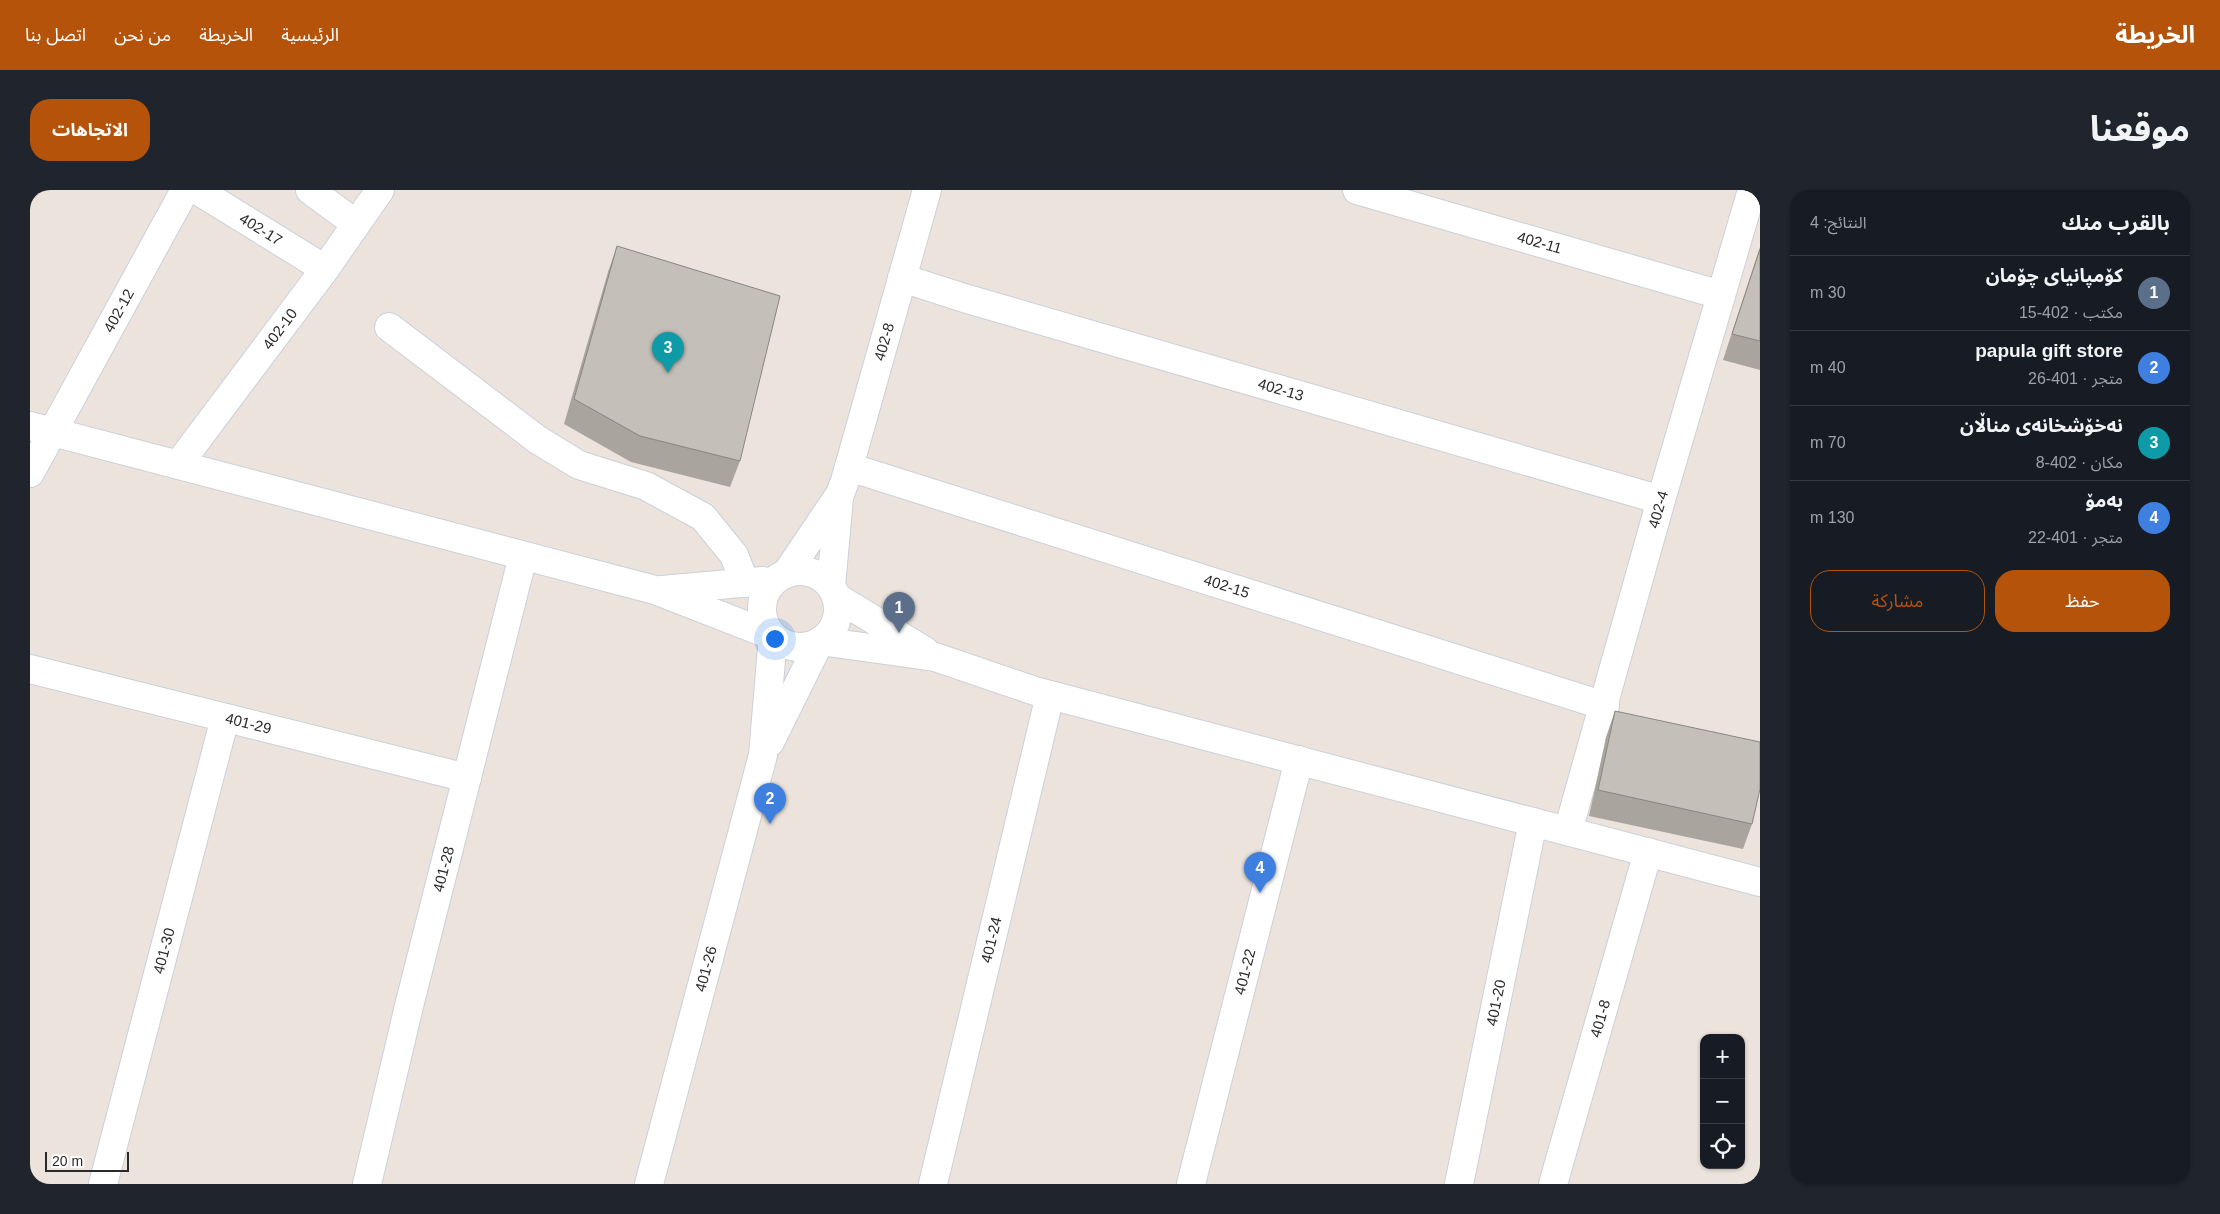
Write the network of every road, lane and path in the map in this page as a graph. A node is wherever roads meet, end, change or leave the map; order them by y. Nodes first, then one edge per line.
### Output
1 (185, 190) edge
2 (197, 190) edge
3 (310, 190) edge
4 (380, 190) edge
5 (927, 190) edge
6 (1357, 190) edge
7 (1752, 190) edge
8 (356, 224) junction
9 (325, 269) junction
10 (902, 278) junction
11 (1721, 295) junction
12 (389, 327) dead end
13 (42, 429) edge
14 (178, 465) junction
15 (849, 468) junction
16 (30, 473) edge
17 (840, 494) junction
18 (1661, 500) junction
19 (523, 556) junction
20 (780, 577) junction
21 (745, 583) junction
22 (655, 590) junction
23 (833, 592) junction
24 (773, 636) junction
25 (820, 641) junction
26 (935, 657) junction
27 (30, 669) edge
28 (1050, 694) junction
29 (1605, 706) junction
30 (225, 718) junction
31 (763, 755) junction
32 (1298, 760) junction
33 (467, 778) junction
34 (1533, 822) junction
35 (1568, 831) junction
36 (1648, 852) junction
37 (1760, 882) edge
38 (103, 1184) edge
39 (367, 1184) edge
40 (648, 1184) edge
41 (932, 1184) edge
42 (1191, 1184) edge
43 (1459, 1184) edge
44 (1554, 1184) edge

1 - 13 street, 402-12
2 - 9 street, 402-17
3 - 8 street
4 - 8 street, 402-10
5 - 10 street, 402-8
6 - 11 street, 402-11
7 - 11 street, 402-4
8 - 9 street, 402-10
9 - 14 street, 402-10
10 - 15 street, 402-8
10 - 18 street, 402-13
11 - 18 street, 402-4
12 - 21 street
13 - 14 street
13 - 16 street, 402-12
14 - 19 street
15 - 17 street, 402-8
15 - 29 street, 402-15
17 - 20 street
17 - 23 street
18 - 29 street, 402-4
19 - 22 street
19 - 33 street, 401-28
20 - 21 street
20 - 23 street
20 - 24 street
21 - 22 street
22 - 24 street
23 - 25 street
23 - 26 street
24 - 25 street
24 - 31 street
25 - 26 street
25 - 31 street
26 - 28 street
27 - 30 street, 401-29
28 - 32 street
28 - 41 street, 401-24
29 - 35 street, 402-4
30 - 33 street, 401-29
30 - 38 street, 401-30
31 - 40 street, 401-26
32 - 34 street
32 - 42 street, 401-22
33 - 39 street, 401-28
34 - 35 street
34 - 43 street, 401-20
35 - 36 street
36 - 37 street
36 - 44 street, 401-8

